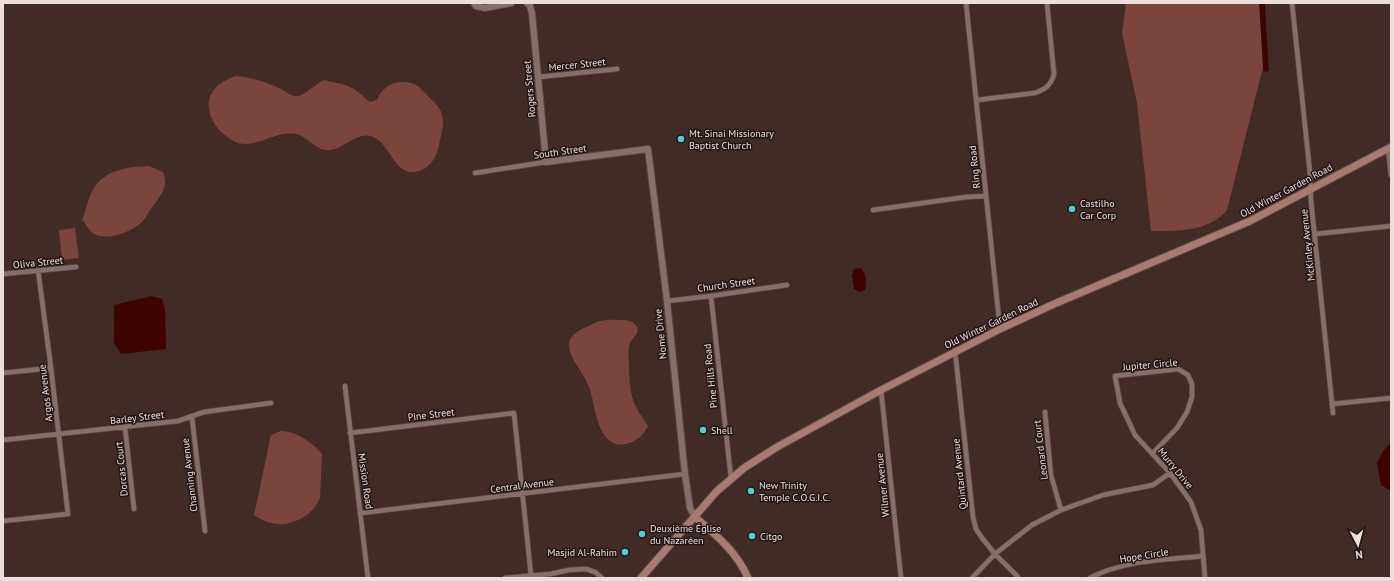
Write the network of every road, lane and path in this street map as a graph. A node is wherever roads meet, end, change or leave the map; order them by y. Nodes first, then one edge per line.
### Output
1 (474, 3) edge
2 (511, 3) edge
3 (527, 3) edge
4 (966, 3) edge
5 (1047, 3) edge
6 (1292, 3) edge
7 (617, 68) dead end
8 (539, 77) junction
9 (976, 100) junction
10 (1389, 147) edge
11 (648, 149) joint
12 (546, 162) junction
13 (475, 173) dead end
14 (1391, 175) edge
15 (1311, 189) junction
16 (986, 196) junction
17 (873, 210) dead end
18 (1391, 226) edge
19 (1315, 234) junction
20 (76, 267) dead end
21 (38, 270) junction
22 (3, 274) edge
23 (787, 284) dead end
24 (711, 296) junction
25 (667, 300) junction
26 (1000, 329) junction
27 (955, 351) junction
28 (51, 368) junction
29 (3, 373) edge
30 (1115, 376) joint
31 (345, 386) dead end
32 (881, 390) junction
33 (1391, 398) edge
34 (271, 403) dead end
35 (1332, 404) junction
36 (1045, 412) dead end
37 (1333, 413) dead end
38 (192, 417) junction
39 (125, 428) junction
40 (350, 433) junction
41 (59, 434) junction
42 (3, 440) edge
43 (1153, 453) junction
44 (1170, 473) junction
45 (685, 474) junction
46 (731, 478) junction
47 (523, 494) junction
48 (134, 509) dead end
49 (1060, 510) junction
50 (361, 513) junction
51 (694, 517) junction
52 (3, 521) edge
53 (205, 531) dead end
54 (995, 554) junction
55 (1202, 556) junction
56 (530, 576) edge
57 (368, 578) edge
58 (505, 578) edge
59 (602, 578) edge
60 (641, 578) edge
61 (748, 578) edge
62 (901, 578) edge
63 (972, 578) edge
64 (1019, 578) edge
65 (1090, 578) edge
66 (1204, 578) edge

1 - 2 street
3 - 8 street, Rogers Street
4 - 9 street, Ring Road
5 - 9 street
6 - 15 street, McKinley Avenue
7 - 8 street, Mercer Street
8 - 12 street, Rogers Street
9 - 16 street, Ring Road
10 - 14 street
10 - 15 main road, Old Winter Garden Road
11 - 12 street, South Street
11 - 25 street, Nome Drive
12 - 13 street, South Street
15 - 19 street, McKinley Avenue
15 - 26 main road, Old Winter Garden Road
16 - 17 street
16 - 26 street, Ring Road
18 - 19 street
19 - 35 street, McKinley Avenue
20 - 21 street, Oliva Street
21 - 22 street, Oliva Street
21 - 28 street, Argos Avenue
23 - 24 street, Church Street
24 - 25 street, Church Street
24 - 46 street, Pine Hills Road
25 - 45 street, Nome Drive
26 - 27 main road, Old Winter Garden Road
27 - 32 main road, Old Winter Garden Road
27 - 54 street, Quintard Avenue
28 - 29 street
28 - 41 street, Argos Avenue
30 - 43 street, Murry Drive
30 - 43 street, Jupiter Circle
31 - 40 street, Mission Road
32 - 46 main road, Old Winter Garden Road
32 - 62 street, Wilmer Avenue
33 - 35 street
34 - 38 street, Barley Street
35 - 37 street, McKinley Avenue
36 - 49 street, Leonard Court
38 - 39 street, Barley Street
38 - 53 street, Channing Avenue
39 - 41 street, Barley Street
39 - 48 street, Dorcas Court
40 - 47 street, Pine Street
40 - 50 street, Mission Road
41 - 42 street, Barley Street
41 - 52 street, Argos Avenue
43 - 44 street, Murry Drive
44 - 49 street
44 - 55 street, Murry Drive
45 - 47 street, Central Avenue
45 - 51 street, Nome Drive
46 - 51 main road, Old Winter Garden Road
47 - 50 street, Central Avenue
47 - 56 street
49 - 54 street
50 - 57 street, Mission Road
51 - 60 main road, Old Winter Garden Road
51 - 61 main road
54 - 63 street
54 - 64 street, Quintard Avenue
55 - 65 street, Hope Circle
55 - 66 street, Murry Drive
56 - 58 street
56 - 59 street

